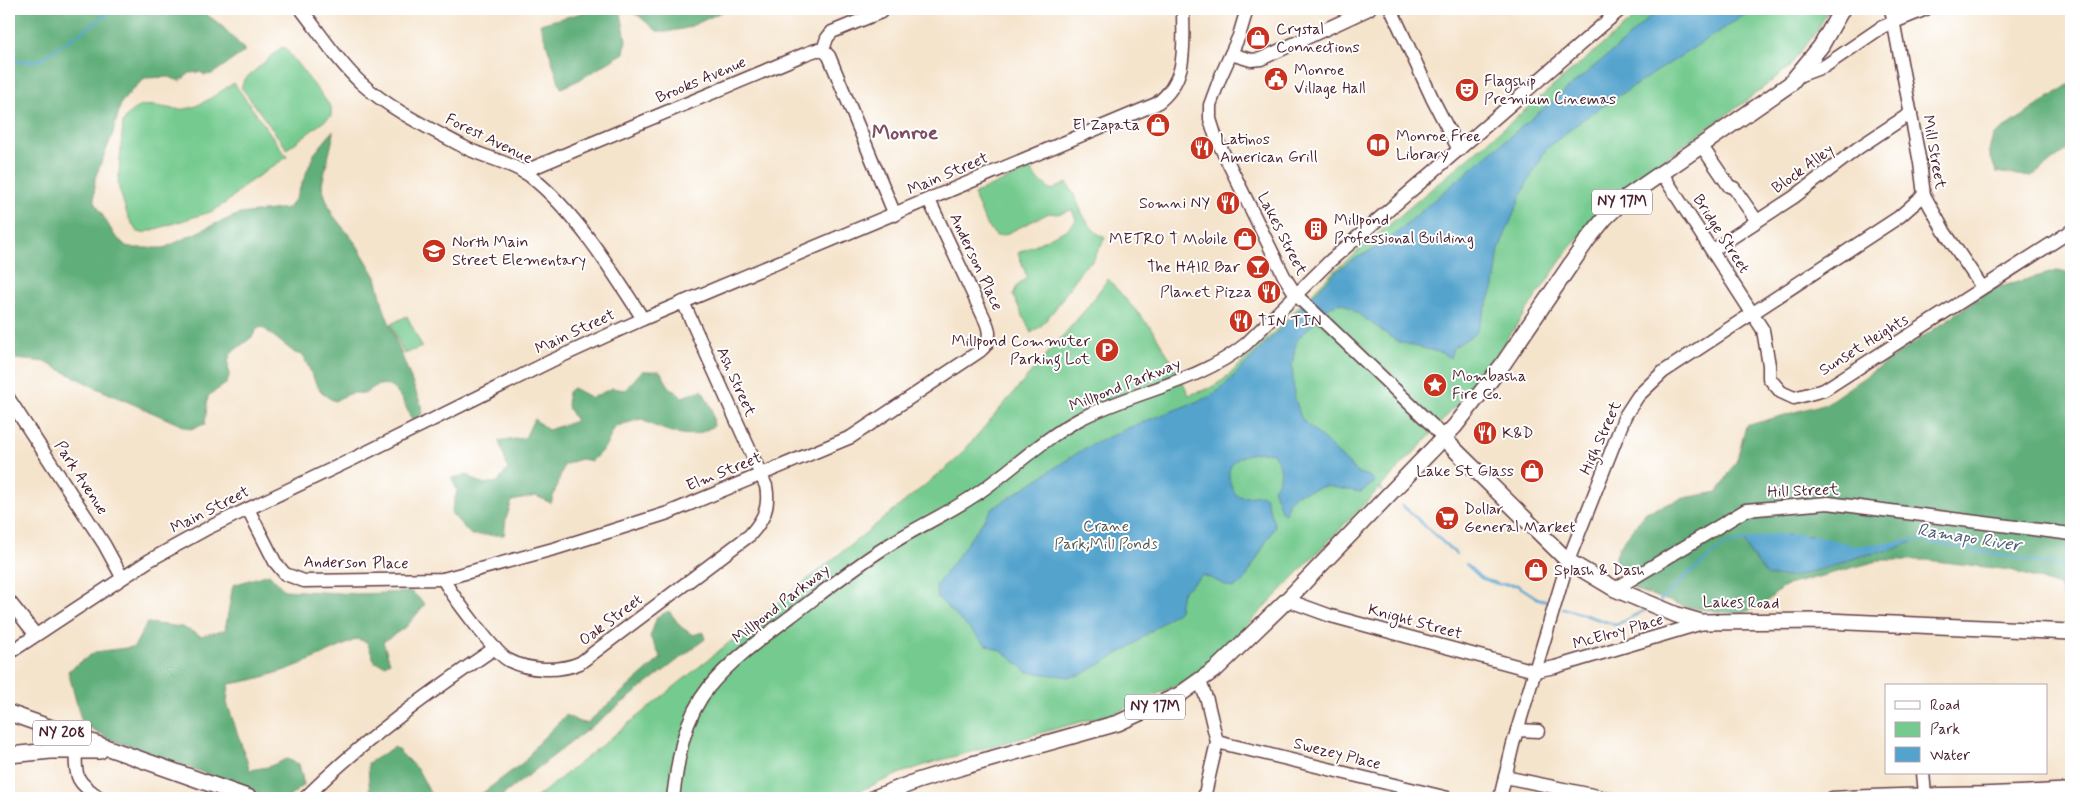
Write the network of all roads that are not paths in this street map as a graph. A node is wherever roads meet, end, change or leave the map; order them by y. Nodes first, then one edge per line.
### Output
1 (301, 9) edge
2 (1183, 9) edge
3 (1247, 9) edge
4 (1369, 9) edge
5 (1391, 9) edge
6 (1621, 9) edge
7 (1842, 9) edge
8 (1891, 9) edge
9 (1926, 9) edge
10 (881, 12) dead end
11 (1893, 23) junction
12 (822, 50) junction
13 (1231, 54) junction
14 (1798, 76) junction
15 (1911, 113) junction
16 (1701, 145) junction
17 (1459, 150) junction
18 (523, 172) junction
19 (1661, 172) junction
20 (1924, 195) junction
21 (929, 200) junction
22 (895, 215) junction
23 (1757, 222) junction
24 (2071, 231) edge
25 (1713, 250) junction
26 (1982, 287) junction
27 (1300, 299) junction
28 (683, 302) junction
29 (1753, 313) junction
30 (643, 319) junction
31 (989, 338) joint
32 (9, 399) edge
33 (1443, 438) junction
34 (761, 474) junction
35 (248, 509) junction
36 (2071, 534) edge
37 (1568, 561) junction
38 (122, 578) junction
39 (443, 579) junction
40 (1615, 589) junction
41 (1287, 600) junction
42 (9, 601) edge
43 (1709, 622) junction
44 (2071, 632) edge
45 (35, 634) junction
46 (495, 648) junction
47 (9, 653) edge
48 (1535, 671) junction
49 (1200, 682) junction
50 (9, 713) edge
51 (1517, 730) junction
52 (1538, 731) dead end
53 (1217, 742) junction
54 (76, 750) junction
55 (115, 752) junction
56 (9, 755) edge
57 (1923, 774) edge
58 (1505, 778) junction
59 (2071, 789) edge
60 (1925, 794) junction
61 (100, 798) edge
62 (250, 798) edge
63 (306, 798) edge
64 (673, 798) edge
65 (874, 798) edge
66 (1204, 798) edge
67 (1448, 798) edge
68 (1500, 798) edge
69 (1607, 798) edge
70 (1832, 798) edge

1 - 18 street, Forest Avenue
2 - 21 street, Main Street
3 - 13 street, Lakes Street
4 - 13 street
5 - 17 street
6 - 17 street, Millpond Parkway
7 - 14 main road, NY 17M
8 - 11 street, Mill Street
9 - 11 street
10 - 12 street
11 - 14 street
11 - 15 street, Mill Street
12 - 18 street, Brooks Avenue
12 - 22 street
13 - 27 street, Lakes Street
14 - 16 main road, NY 17M
15 - 20 street, Mill Street
15 - 23 street, Block Alley
16 - 19 main road, NY 17M
16 - 23 street
17 - 27 street, Millpond Parkway
18 - 30 street, Forest Avenue
19 - 25 street, Bridge Street
19 - 33 main road, NY 17M
20 - 26 street, Mill Street
20 - 29 street, High Street
21 - 22 street, Main Street
21 - 31 street, Anderson Place
22 - 28 street, Main Street
23 - 25 street, Block Alley
24 - 26 street
25 - 29 street, Bridge Street
26 - 29 street, Sunset Heights
27 - 33 street, Lakes Street
27 - 64 street, Millpond Parkway
28 - 30 street, Main Street
28 - 34 street, Ash Street
29 - 37 street, High Street
30 - 35 street, Main Street
31 - 34 street, Elm Street
32 - 38 street, Park Avenue
33 - 37 main road, Lakes Road
33 - 41 main road, NY 17M
34 - 39 street, Elm Street
34 - 46 street, Oak Street
35 - 38 street, Main Street
35 - 39 street, Anderson Place
36 - 40 street, Hill Street
37 - 40 main road, Lakes Road
37 - 48 street, High Street
38 - 45 street, Main Street
39 - 46 street, Oak Street
40 - 43 main road, Lakes Road
41 - 48 street, Knight Street
41 - 49 main road, NY 17M
42 - 45 street
43 - 44 main road, Lakes Road
43 - 48 street, McElroy Place
45 - 47 street, Main Street
46 - 63 street
48 - 51 street, High Street
49 - 53 street
49 - 65 main road, NY 17M
50 - 55 main road, NY 208
51 - 52 street
51 - 58 street, High Street
53 - 66 street
53 - 67 street, Swezey Place
54 - 55 main road, NY 208
54 - 56 main road, NY 208
54 - 61 street
55 - 62 main road, NY 208
57 - 60 street
58 - 68 street, High Street
58 - 69 street
59 - 60 street
60 - 70 street

